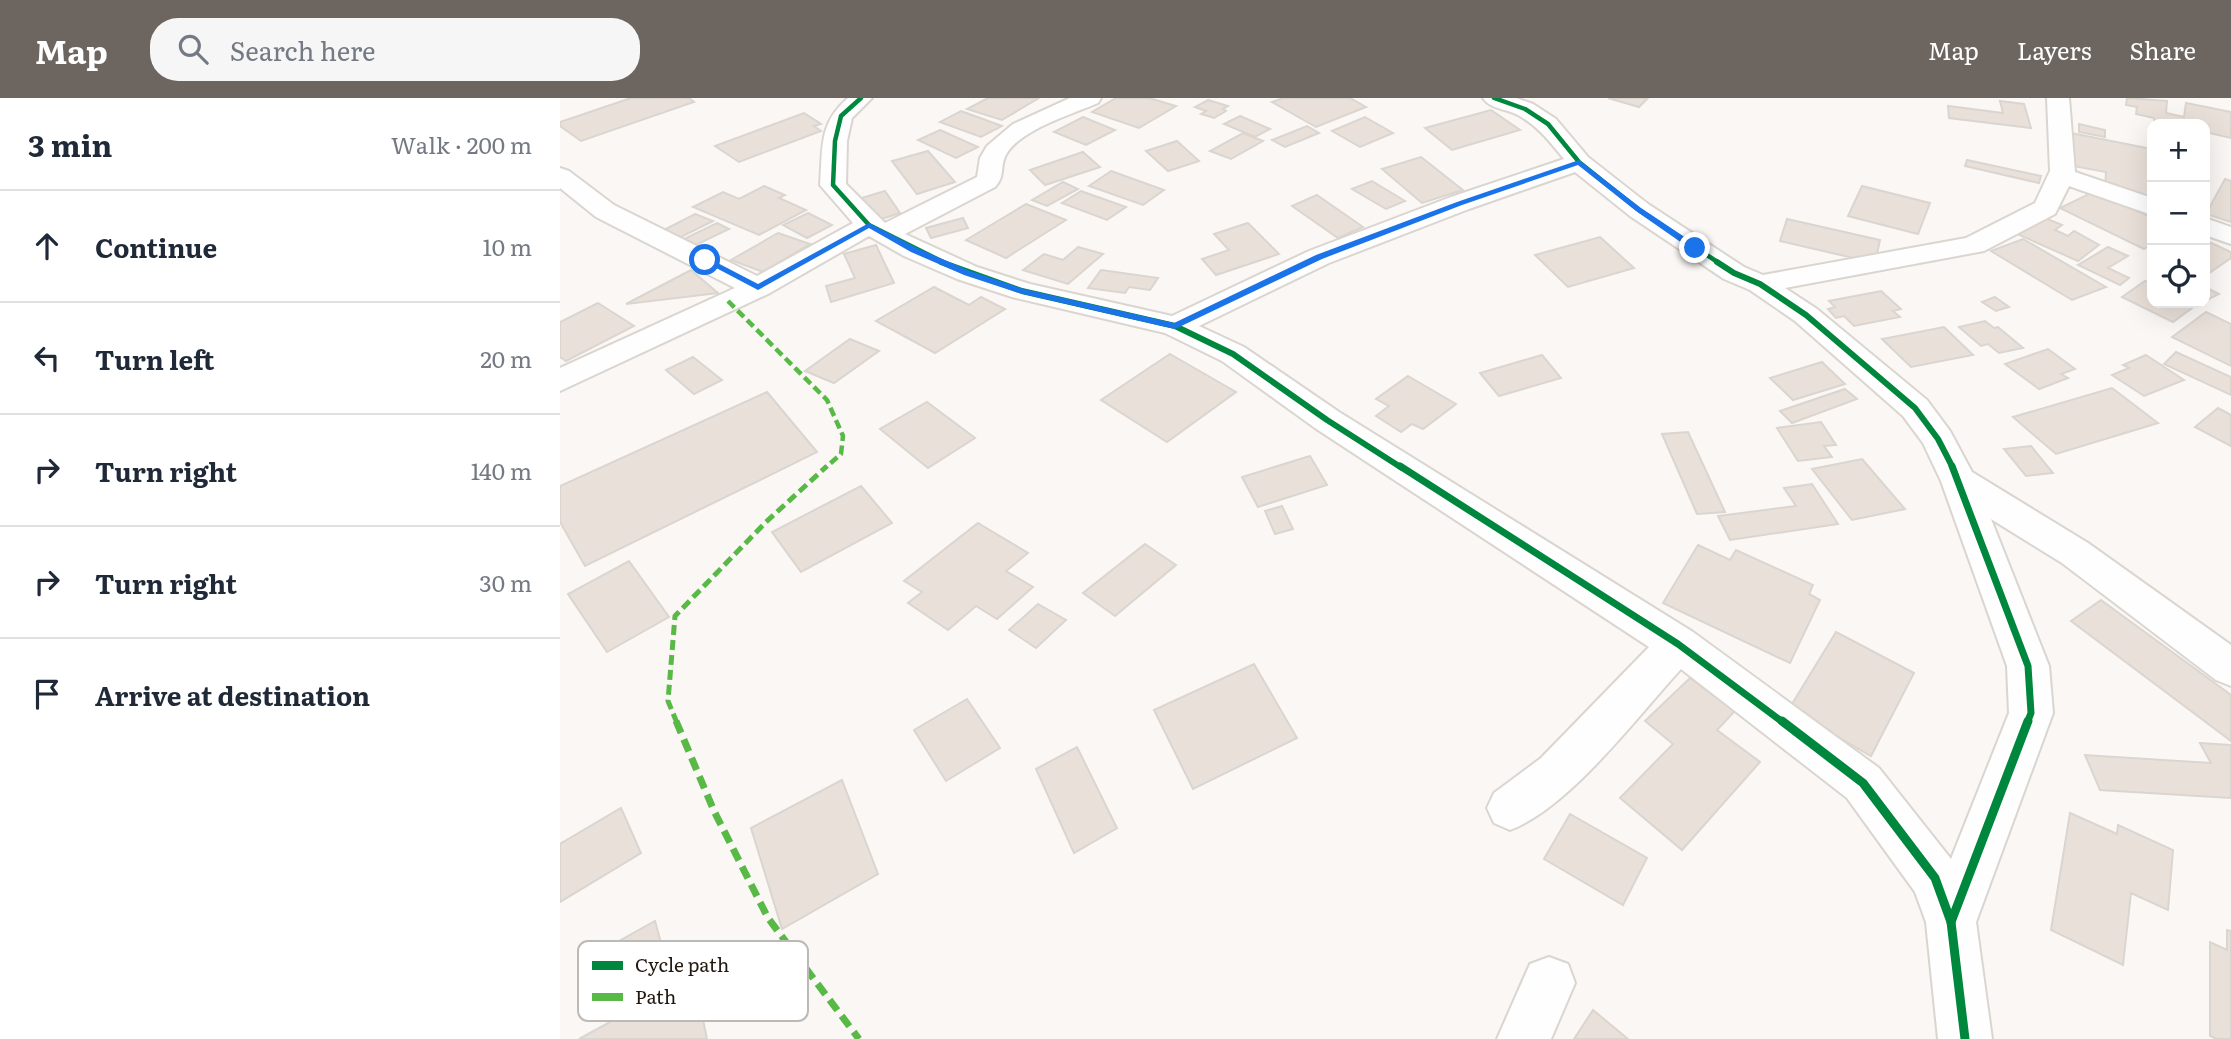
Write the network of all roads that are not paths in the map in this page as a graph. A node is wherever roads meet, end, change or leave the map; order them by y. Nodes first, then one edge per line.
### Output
1 (861, 98) edge
2 (1090, 98) edge
3 (1494, 98) edge
4 (2058, 98) edge
5 (1579, 162) junction
6 (2061, 175) junction
7 (560, 176) edge
8 (2147, 206) edge
9 (2210, 228) edge
10 (877, 230) junction
11 (2231, 236) edge
12 (1760, 284) junction
13 (758, 288) junction
14 (1175, 326) junction
15 (560, 380) edge
16 (1959, 481) junction
17 (1678, 644) junction
18 (2231, 668) edge
19 (1510, 808) dead end
20 (1951, 922) junction
21 (1549, 983) dead end
22 (1524, 1039) edge
23 (1965, 1039) edge

1 - 10 street
2 - 10 street
3 - 5 street
4 - 6 street
5 - 12 street
5 - 14 street
6 - 8 street
6 - 12 street
7 - 13 street
9 - 11 street
10 - 13 street
10 - 14 street
12 - 16 street
13 - 15 street
14 - 17 street
16 - 18 street
16 - 20 street
17 - 19 street
17 - 20 street
20 - 23 street
21 - 22 street

